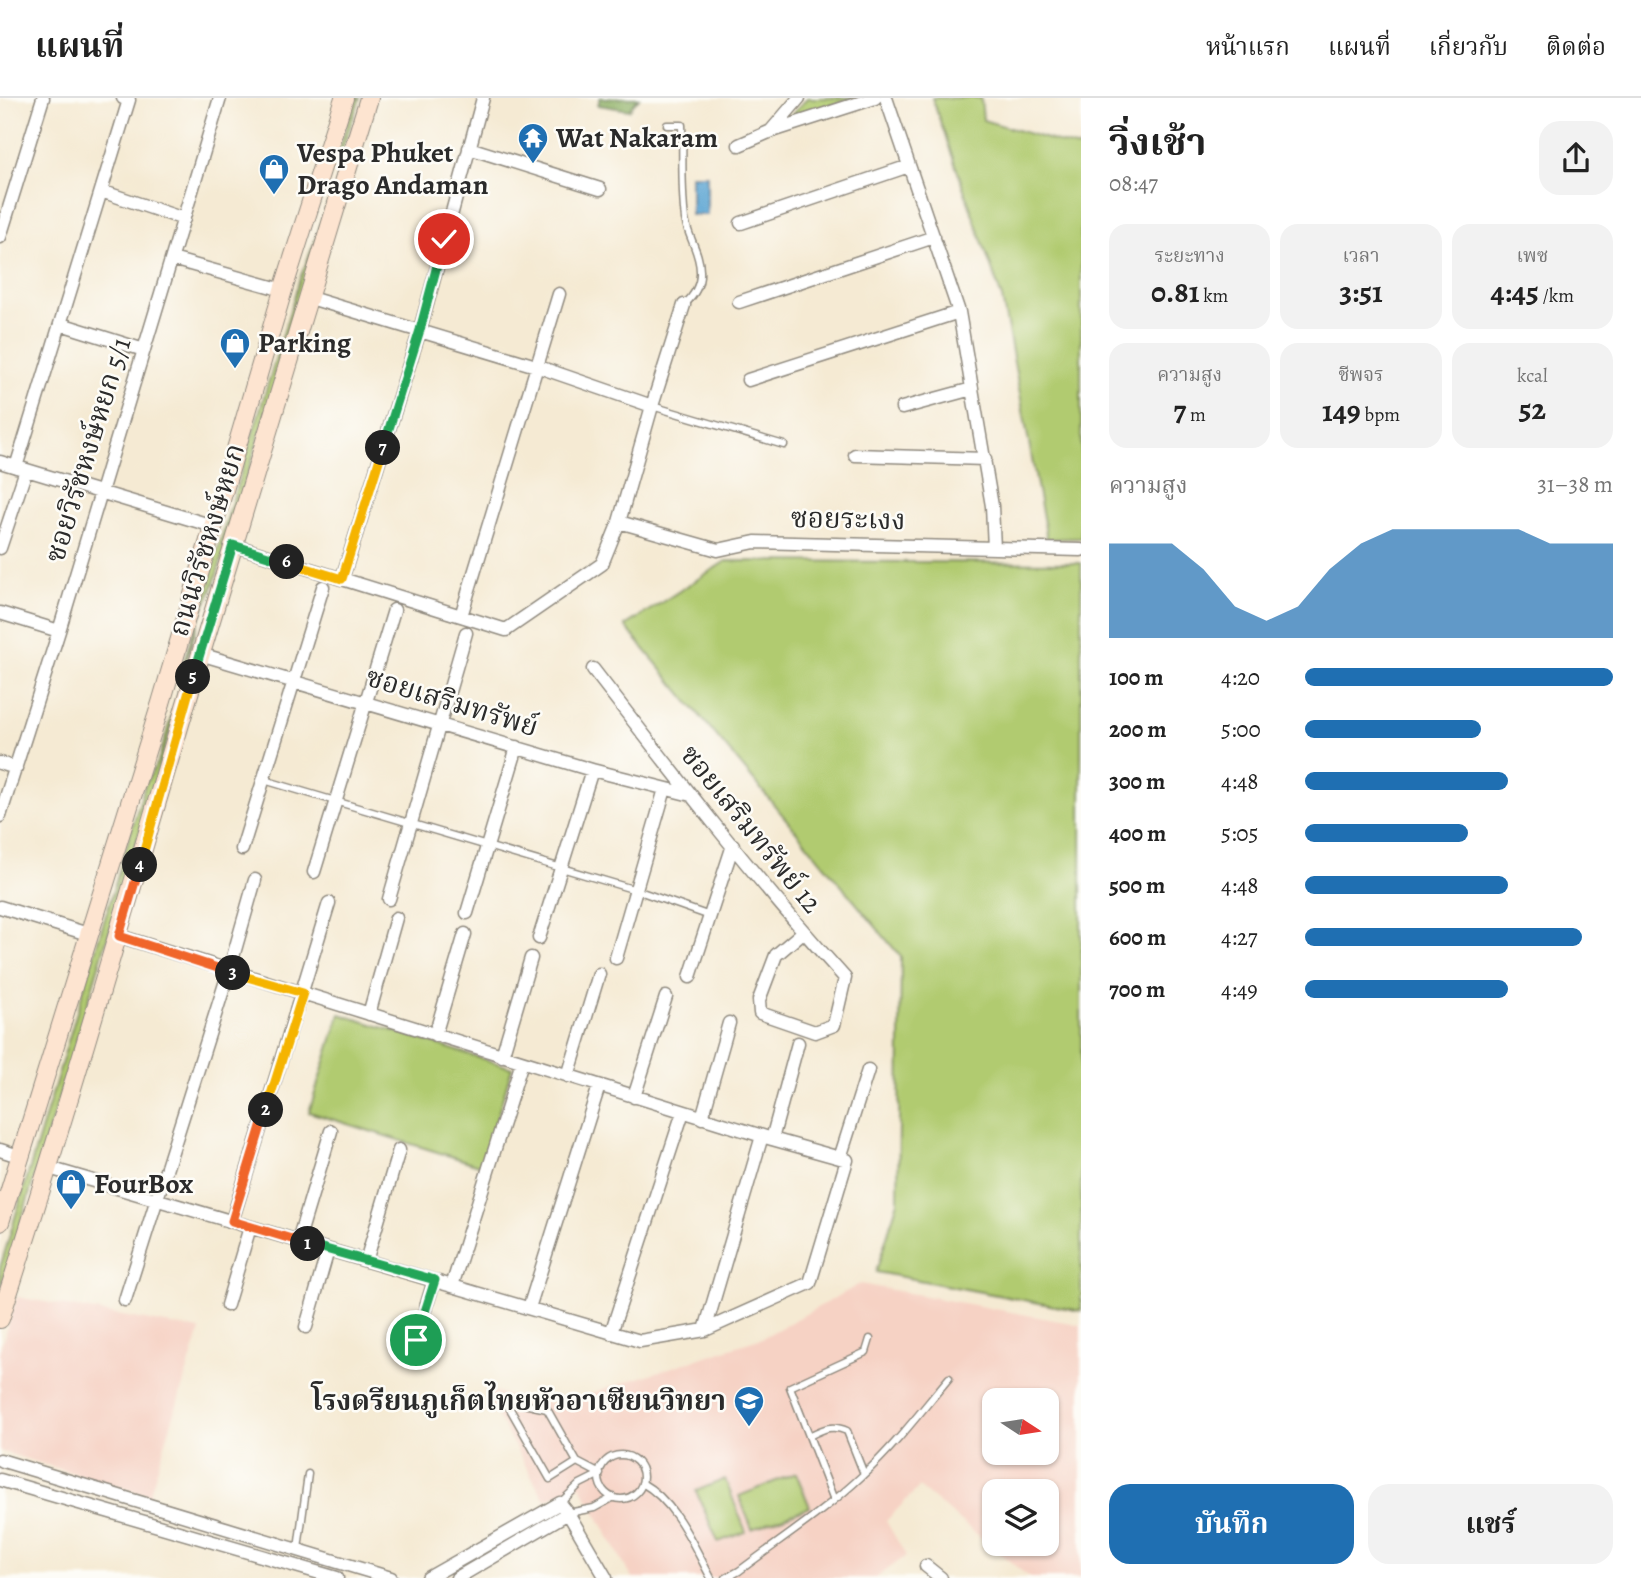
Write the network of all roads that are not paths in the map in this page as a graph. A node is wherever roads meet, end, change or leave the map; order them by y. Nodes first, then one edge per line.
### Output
1 (43, 98) edge
2 (123, 98) edge
3 (220, 98) edge
4 (344, 98) edge
5 (369, 98) edge
6 (483, 98) edge
7 (799, 98) edge
8 (875, 98) edge
9 (886, 98) edge
10 (667, 125) dead end
11 (769, 132) junction
12 (739, 145) dead end
13 (469, 148) junction
14 (323, 164) junction
15 (909, 166) junction
16 (347, 172) junction
17 (600, 189) dead end
18 (101, 191) junction
19 (184, 219) junction
20 (741, 223) dead end
21 (0, 237) edge
22 (934, 237) junction
23 (172, 260) junction
24 (283, 290) junction
25 (559, 294) dead end
26 (307, 297) junction
27 (739, 302) dead end
28 (684, 304) joint
29 (959, 312) junction
30 (61, 324) junction
31 (420, 330) junction
32 (144, 350) junction
33 (536, 366) junction
34 (748, 380) dead end
35 (972, 388) junction
36 (652, 406) junction
37 (902, 408) dead end
38 (784, 445) dead end
39 (855, 455) dead end
40 (985, 459) junction
41 (0, 462) edge
42 (21, 468) junction
43 (100, 493) junction
44 (619, 522) junction
45 (213, 526) junction
46 (233, 545) junction
47 (0, 548) edge
48 (994, 548) junction
49 (1081, 550) edge
50 (342, 579) junction
51 (323, 587) dead end
52 (394, 610) dead end
53 (0, 613) edge
54 (461, 616) junction
55 (59, 631) junction
56 (466, 633) dead end
57 (200, 654) junction
58 (593, 669) dead end
59 (295, 681) junction
60 (366, 702) junction
61 (161, 703) junction
62 (184, 710) junction
63 (439, 723) junction
64 (517, 747) junction
65 (0, 763) edge
66 (16, 768) junction
67 (592, 770) junction
68 (264, 780) junction
69 (665, 789) junction
70 (691, 795) junction
71 (336, 801) junction
72 (0, 816) edge
73 (410, 824) junction
74 (487, 845) junction
75 (733, 845) junction
76 (242, 849) dead end
77 (561, 867) junction
78 (314, 872) dead end
79 (255, 880) dead end
80 (636, 890) junction
81 (389, 899) dead end
82 (329, 903) dead end
83 (0, 907) edge
84 (467, 913) dead end
85 (710, 916) junction
86 (396, 918) dead end
87 (803, 932) junction
88 (88, 934) junction
89 (465, 934) dead end
90 (119, 936) junction
91 (539, 938) dead end
92 (531, 958) dead end
93 (616, 958) dead end
94 (229, 971) junction
95 (599, 974) dead end
96 (690, 977) dead end
97 (303, 993) junction
98 (666, 997) dead end
99 (369, 1014) junction
100 (729, 1023) dead end
101 (435, 1035) junction
102 (798, 1042) dead end
103 (502, 1056) junction
104 (522, 1062) junction
105 (868, 1070) dead end
106 (568, 1076) junction
107 (599, 1086) junction
108 (634, 1097) junction
109 (683, 1112) junction
110 (702, 1118) junction
111 (331, 1131) dead end
112 (767, 1138) junction
113 (0, 1150) edge
114 (399, 1150) dead end
115 (22, 1157) junction
116 (840, 1158) junction
117 (49, 1168) junction
118 (157, 1199) junction
119 (232, 1221) junction
120 (0, 1222) edge
121 (250, 1227) junction
122 (298, 1241) junction
123 (328, 1250) junction
124 (366, 1261) junction
125 (435, 1280) junction
126 (453, 1286) junction
127 (125, 1300) dead end
128 (227, 1305) dead end
129 (528, 1308) junction
130 (0, 1318) edge
131 (306, 1327) dead end
132 (705, 1330) junction
133 (611, 1333) junction
134 (870, 1339) dead end
135 (416, 1340) dead end
136 (949, 1377) dead end
137 (809, 1436) junction
138 (0, 1460) edge
139 (577, 1462) junction
140 (308, 1474) dead end
141 (600, 1474) junction
142 (864, 1474) junction
143 (0, 1480) edge
144 (642, 1483) junction
145 (614, 1497) junction
146 (834, 1500) junction
147 (564, 1508) junction
148 (298, 1549) junction
149 (926, 1566) dead end
150 (337, 1578) edge
151 (391, 1578) edge
152 (428, 1578) edge
153 (457, 1578) edge
154 (606, 1578) edge
155 (711, 1578) edge
156 (726, 1578) edge
157 (941, 1578) edge

1 - 21 street
2 - 18 street
3 - 19 street, ซอยวิรัชหงษ์หยก 5/1
4 - 14 main road, ถนนวิรัชหงษ์หยก
5 - 16 main road, ถนนวิรัชหงษ์หยก
6 - 13 street
7 - 11 street
8 - 11 street
9 - 15 street
10 - 28 lane
11 - 12 street
13 - 17 street
13 - 31 street
14 - 16 main road
14 - 24 main road, ถนนวิรัชหงษ์หยก
15 - 20 street
15 - 22 street
16 - 26 main road, ถนนวิรัชหงษ์หยก
18 - 19 street
18 - 30 street
19 - 23 street, ซอยวิรัชหงษ์หยก 5/1
22 - 27 street
22 - 29 street
23 - 24 street
23 - 32 street, ซอยวิรัชหงษ์หยก 5/1
24 - 45 main road, ถนนวิรัชหงษ์หยก
25 - 33 street
26 - 31 street
26 - 46 main road, ถนนวิรัชหงษ์หยก
28 - 36 street
29 - 34 street
29 - 35 street
30 - 32 street
30 - 42 street
31 - 33 street
31 - 50 street
32 - 43 street, ซอยวิรัชหงษ์หยก 5/1
33 - 36 street
33 - 54 street
35 - 37 street
35 - 40 street
36 - 38 lane
36 - 44 street
39 - 40 street
40 - 48 street
41 - 42 street
42 - 43 street
42 - 47 street
43 - 45 street
43 - 55 street, ซอยวิรัชหงษ์หยก 5/1
44 - 48 street, ซอยระเงง
44 - 54 street
45 - 61 main road, ถนนวิรัชหงษ์หยก
46 - 50 street
46 - 57 main road, ถนนวิรัชหงษ์หยก
48 - 49 street, ซอยระเงง
50 - 54 street
51 - 59 street
52 - 60 street
53 - 55 street
55 - 66 street, ซอยวิรัชหงษ์หยก 5/1
56 - 63 street
57 - 59 street, ซอยเสริมทรัพย์
57 - 62 main road, ถนนวิรัชหงษ์หยก
58 - 70 street, ซอยเสริมทรัพย์ 12
59 - 60 street, ซอยเสริมทรัพย์
59 - 68 street
60 - 63 street, ซอยเสริมทรัพย์
60 - 71 street
61 - 62 main road
61 - 88 main road, ถนนวิรัชหงษ์หยก
62 - 90 main road, ถนนวิรัชหงษ์หยก
63 - 64 street, ซอยเสริมทรัพย์
63 - 73 street
64 - 67 street, ซอยเสริมทรัพย์
64 - 74 street
65 - 66 street
66 - 72 street, ซอยวิรัชหงษ์หยก 5/1
67 - 69 street, ซอยเสริมทรัพย์
67 - 77 street
68 - 71 lane
68 - 76 street
69 - 70 street, ซอยเสริมทรัพย์
69 - 80 street
70 - 75 street, ซอยเสริมทรัพย์ 12
71 - 73 lane
71 - 78 street
73 - 74 lane
73 - 81 street
74 - 77 lane
74 - 84 street
75 - 85 street
75 - 87 street, ซอยเสริมทรัพย์ 12
77 - 80 lane
77 - 91 street
79 - 94 street
80 - 85 lane
80 - 93 street
82 - 97 street
83 - 88 street
85 - 96 street
86 - 99 street
87 - 87 street, ซอยเสริมทรัพย์ 12
88 - 115 main road, ถนนวิรัชหงษ์หยก
89 - 101 street
90 - 94 street
90 - 117 main road, ถนนวิรัชหงษ์หยก
92 - 103 street
94 - 97 street
94 - 118 street
95 - 106 street
97 - 99 street
97 - 119 street
98 - 108 street
99 - 101 street
100 - 110 street
101 - 103 street
102 - 112 street
103 - 104 street
104 - 106 street
104 - 126 street
105 - 116 street
106 - 107 street
107 - 108 street
107 - 129 street
108 - 109 street
109 - 110 street
109 - 133 street
110 - 112 street
111 - 122 street
112 - 116 street
112 - 132 street
113 - 115 street
114 - 124 street
115 - 120 main road, ถนนวิรัชหงษ์หยก
116 - 132 street
117 - 118 street
117 - 130 main road, ถนนวิรัชหงษ์หยก
118 - 119 street
118 - 127 street
119 - 121 street
121 - 122 street
121 - 128 street
122 - 123 street
123 - 124 street
123 - 131 street
124 - 125 street
125 - 126 street
125 - 135 street
126 - 129 street
129 - 133 street
132 - 133 street
134 - 137 lane
136 - 142 lane
137 - 142 lane
137 - 146 lane
138 - 148 street
139 - 139 lane
139 - 141 lane
140 - 148 lane
141 - 144 lane
141 - 145 lane
141 - 147 lane
142 - 146 lane
143 - 150 street
144 - 145 lane
144 - 155 lane
145 - 147 lane
146 - 156 lane
147 - 152 street
147 - 153 street
147 - 154 street
148 - 151 street
149 - 157 street

